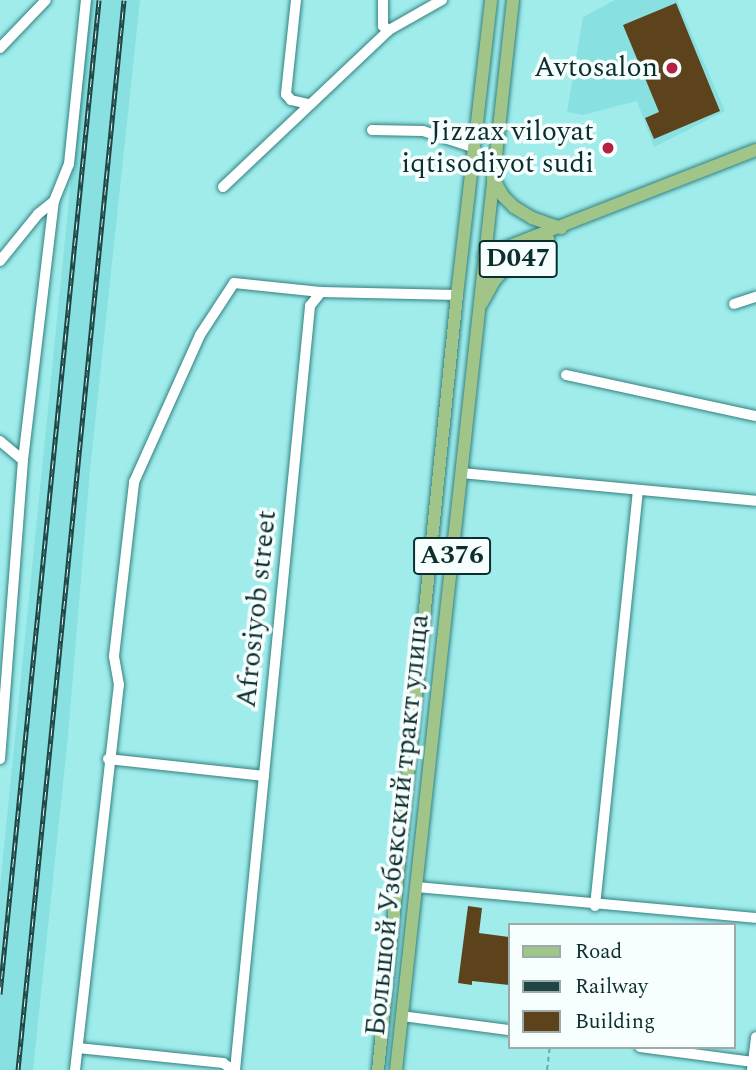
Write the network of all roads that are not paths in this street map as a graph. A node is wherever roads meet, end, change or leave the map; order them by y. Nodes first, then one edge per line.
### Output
1 (46, 0) edge
2 (86, 0) edge
3 (296, 0) edge
4 (383, 0) edge
5 (442, 0) edge
6 (491, 0) edge
7 (513, 0) edge
8 (389, 30) junction
9 (0, 48) edge
10 (308, 104) junction
11 (372, 130) dead end
12 (475, 148) junction
13 (756, 150) edge
14 (493, 177) junction
15 (223, 187) dead end
16 (54, 201) junction
17 (567, 226) junction
18 (484, 256) junction
19 (0, 261) edge
20 (321, 292) junction
21 (457, 295) junction
22 (756, 297) edge
23 (734, 304) dead end
24 (479, 309) junction
25 (566, 374) dead end
26 (756, 416) edge
27 (0, 441) edge
28 (23, 460) junction
29 (461, 473) junction
30 (638, 490) junction
31 (756, 501) edge
32 (4, 637) edge
33 (0, 759) edge
34 (108, 759) junction
35 (264, 776) junction
36 (416, 887) junction
37 (595, 906) junction
38 (756, 918) edge
39 (402, 1016) junction
40 (508, 1030) edge
41 (756, 1037) edge
42 (78, 1048) junction
43 (652, 1049) edge
44 (753, 1066) edge
45 (75, 1070) edge
46 (234, 1070) edge
47 (378, 1070) edge
48 (396, 1070) edge

1 - 9 street
2 - 16 street
3 - 10 street
4 - 8 street
5 - 8 street
6 - 12 main road, Большой Узбекский тракт улица
7 - 14 main road, Большой Узбекский тракт улица / A376
8 - 10 street
10 - 15 street
11 - 12 street
12 - 21 main road, Большой Узбекский тракт улица
13 - 17 main road, D047
14 - 17 main road, D047
14 - 18 main road, Большой Узбекский тракт улица / A376
16 - 19 street
16 - 28 street
17 - 18 main road, D047
17 - 24 main road, D047
18 - 24 main road, Большой Узбекский тракт улица / A376
20 - 21 street
20 - 34 street
20 - 35 street, Afrosiyob street
21 - 47 main road, Большой Узбекский тракт улица
22 - 23 street
24 - 29 main road, Большой Узбекский тракт улица / A376
25 - 26 street
27 - 28 street
28 - 32 street
29 - 30 street
29 - 36 main road, Большой Узбекский тракт улица / A376
30 - 31 street
30 - 37 street
32 - 33 street
34 - 35 street
34 - 42 street
35 - 46 street, Afrosiyob street
36 - 37 street
36 - 39 main road, Большой Узбекский тракт улица / A376
37 - 38 street
39 - 40 street
39 - 48 main road, Большой Узбекский тракт улица / A376
41 - 44 street
42 - 45 street
42 - 46 street
43 - 44 street

